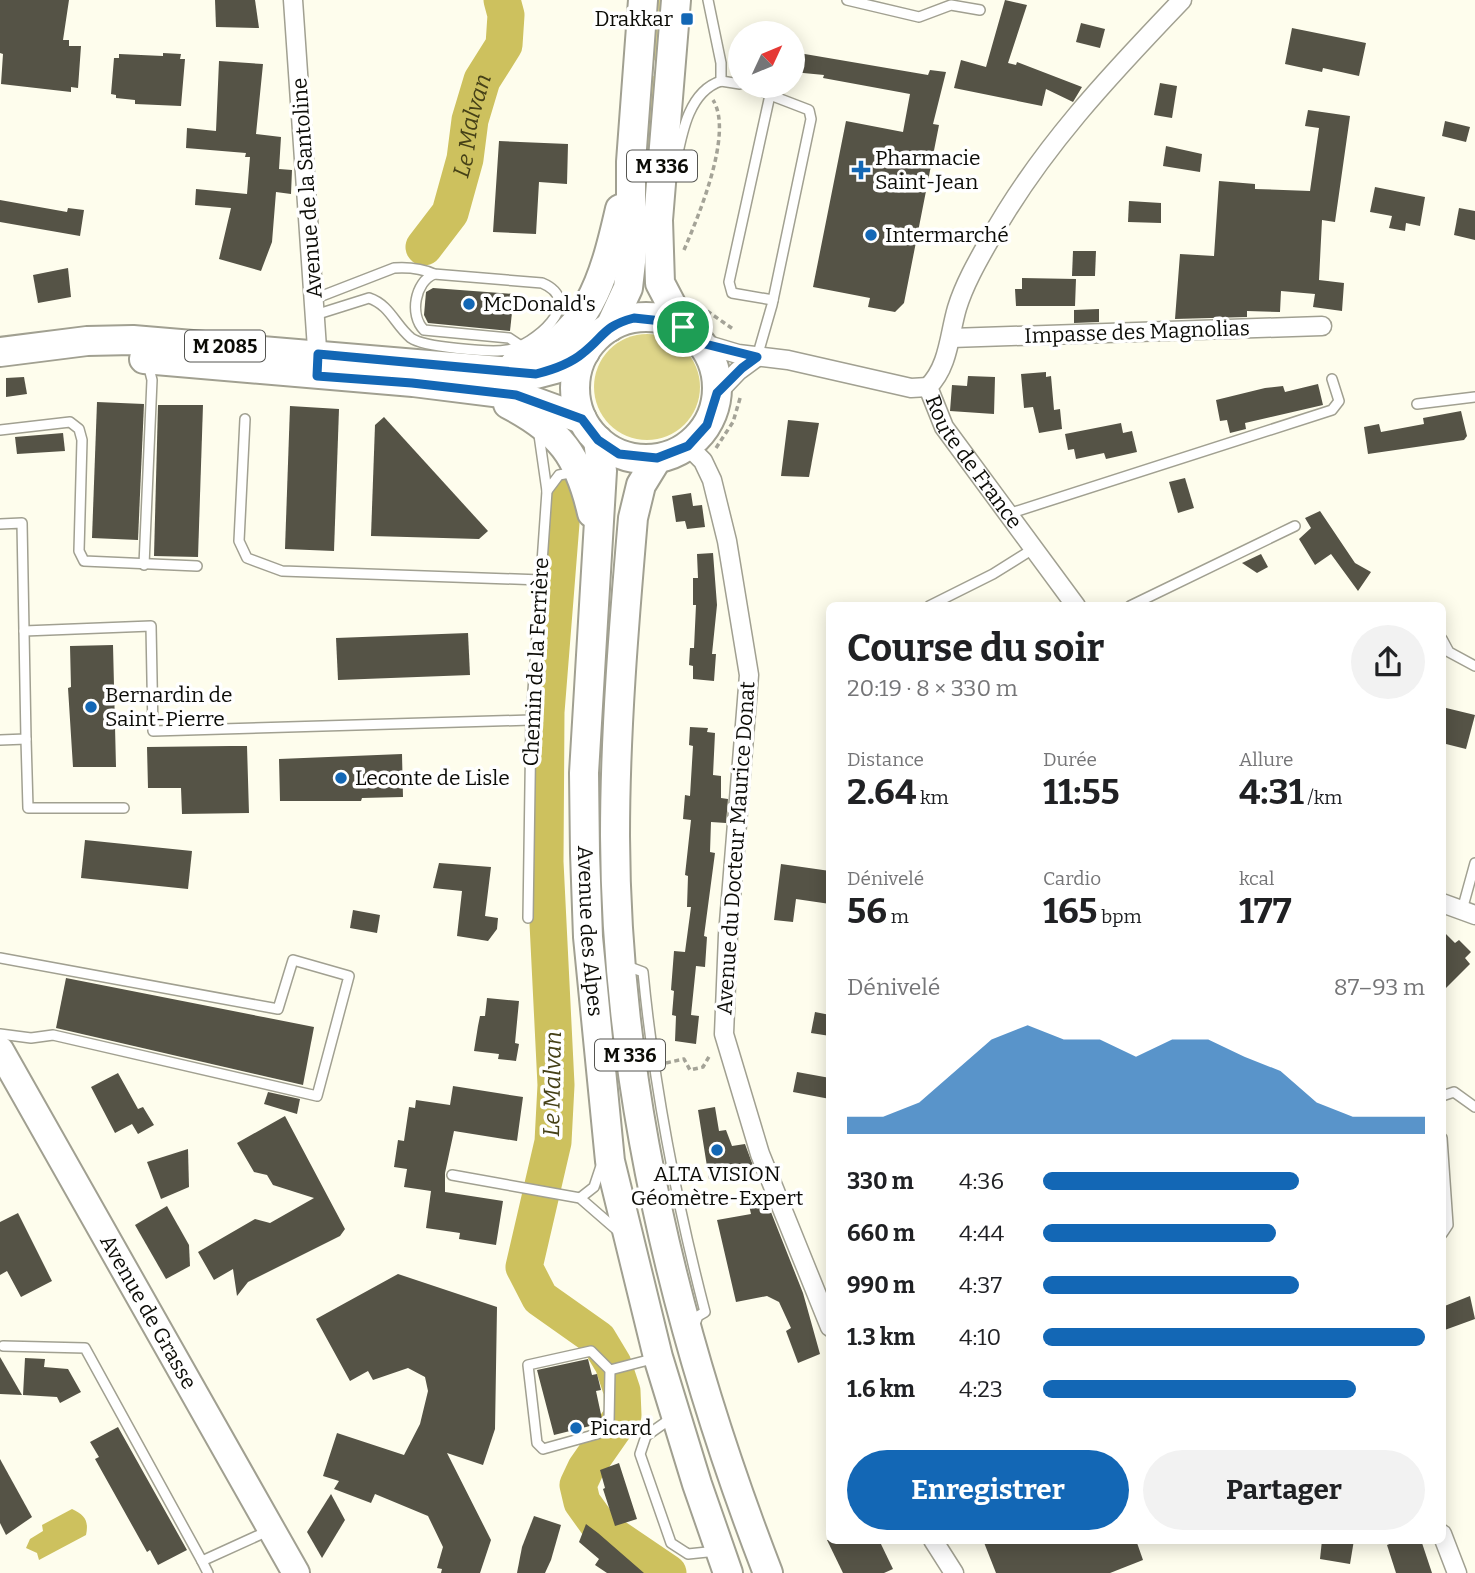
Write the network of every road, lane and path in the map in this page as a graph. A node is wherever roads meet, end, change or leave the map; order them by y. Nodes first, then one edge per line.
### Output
1 (293, 0) edge
2 (643, 0) edge
3 (676, 0) edge
4 (708, 0) edge
5 (847, 0) edge
6 (1182, 0) edge
7 (980, 10) dead end
8 (721, 81) junction
9 (728, 82) edge
10 (704, 91) junction
11 (769, 98) edge
12 (780, 98) edge
13 (631, 162) junction
14 (669, 254) junction
15 (434, 274) junction
16 (773, 300) junction
17 (695, 301) dead end
18 (315, 307) junction
19 (1322, 326) dead end
20 (610, 327) junction
21 (733, 329) dead end
22 (692, 335) junction
23 (951, 338) junction
24 (521, 346) junction
25 (140, 350) junction
26 (0, 352) edge
27 (585, 352) junction
28 (757, 357) junction
29 (318, 365) junction
30 (1332, 379) dead end
31 (493, 383) junction
32 (928, 387) junction
33 (730, 390) junction
34 (1475, 397) edge
35 (1417, 404) dead end
36 (525, 413) junction
37 (245, 419) dead end
38 (590, 429) junction
39 (0, 430) edge
40 (700, 449) junction
41 (657, 458) junction
42 (581, 475) junction
43 (547, 491) junction
44 (1008, 514) junction
45 (0, 524) edge
46 (1295, 526) dead end
47 (598, 545) junction
48 (1033, 549) junction
49 (144, 565) junction
50 (197, 566) dead end
51 (541, 580) junction
52 (937, 602) edge
53 (1073, 602) edge
54 (1137, 602) edge
55 (24, 631) junction
56 (1446, 646) edge
57 (1475, 666) edge
58 (531, 720) junction
59 (26, 739) junction
60 (0, 740) edge
61 (124, 808) dead end
62 (1475, 863) edge
63 (1453, 909) edge
64 (528, 918) dead end
65 (0, 958) edge
66 (622, 964) junction
67 (0, 1034) edge
68 (724, 1034) junction
69 (0, 1050) edge
70 (653, 1065) junction
71 (1446, 1095) edge
72 (1475, 1107) edge
73 (609, 1137) junction
74 (452, 1175) dead end
75 (1446, 1197) edge
76 (580, 1198) junction
77 (1446, 1229) edge
78 (628, 1240) junction
79 (826, 1317) edge
80 (688, 1340) junction
81 (3, 1346) dead end
82 (658, 1357) junction
83 (610, 1370) junction
84 (675, 1416) junction
85 (271, 1530) junction
86 (936, 1544) edge
87 (1446, 1544) edge
88 (202, 1561) junction
89 (724, 1562) edge
90 (208, 1573) edge
91 (296, 1573) edge
92 (768, 1573) edge
93 (954, 1573) edge
94 (1457, 1573) edge

1 - 18 street, Avenue de la Santoline
2 - 13 main road, M 336
3 - 14 main road, M 336
4 - 8 lane
5 - 7 lane
6 - 23 street
8 - 9 lane
8 - 10 lane
10 - 14 lane
10 - 14 path
11 - 16 lane
12 - 16 lane
13 - 20 main road, M 336
13 - 31 main road
14 - 22 main road, M 336
15 - 18 lane
15 - 24 lane
15 - 24 lane
16 - 28 lane
17 - 21 path
18 - 24 lane
18 - 29 street, Avenue de la Santoline
19 - 23 street, Impasse des Magnolias
20 - 22 main road
20 - 27 main road
22 - 28 street, Route de France
22 - 33 main road
23 - 32 street
25 - 26 main road
25 - 29 main road
25 - 49 lane
27 - 31 main road
27 - 38 main road
28 - 32 street, Route de France
28 - 33 street
29 - 31 main road
30 - 44 lane
31 - 36 main road
31 - 38 main road
32 - 44 street, Route de France
33 - 40 main road
33 - 40 path
34 - 35 lane
36 - 42 main road
36 - 43 lane, Chemin de la Ferrière
37 - 51 lane
38 - 41 main road
38 - 47 main road, Avenue des Alpes / M 336
39 - 49 lane
40 - 41 main road
40 - 68 street, Avenue du Docteur Maurice Donat
41 - 66 main road, Avenue des Alpes / M 336
42 - 43 lane
42 - 47 main road
43 - 51 lane, Chemin de la Ferrière
44 - 48 street, Route de France
45 - 55 lane
46 - 54 lane
47 - 73 main road, Avenue des Alpes / M 336
48 - 52 lane
48 - 53 street, Route de France
49 - 50 lane
51 - 58 lane, Chemin de la Ferrière
55 - 58 lane
55 - 59 lane
56 - 57 lane
58 - 64 lane, Chemin de la Ferrière
59 - 60 lane
59 - 61 lane
62 - 63 lane
65 - 67 lane
66 - 70 lane
66 - 80 main road, Avenue des Alpes / M 336
68 - 70 path
68 - 79 street, Avenue du Docteur Maurice Donat
69 - 85 main road, Avenue de Grasse
70 - 80 lane
71 - 72 lane
73 - 76 lane
73 - 78 main road, Avenue des Alpes / M 336
74 - 76 lane
75 - 77 lane
76 - 78 lane
78 - 82 main road, Avenue des Alpes / M 336
80 - 92 main road, Avenue des Alpes / M 336
81 - 88 lane
82 - 83 lane
82 - 84 main road, Avenue des Alpes / M 336
83 - 83 lane
84 - 89 main road, Avenue des Alpes / M 336
84 - 89 lane
85 - 88 lane
85 - 91 main road, Avenue de Grasse
86 - 93 street
87 - 94 street
88 - 90 lane

